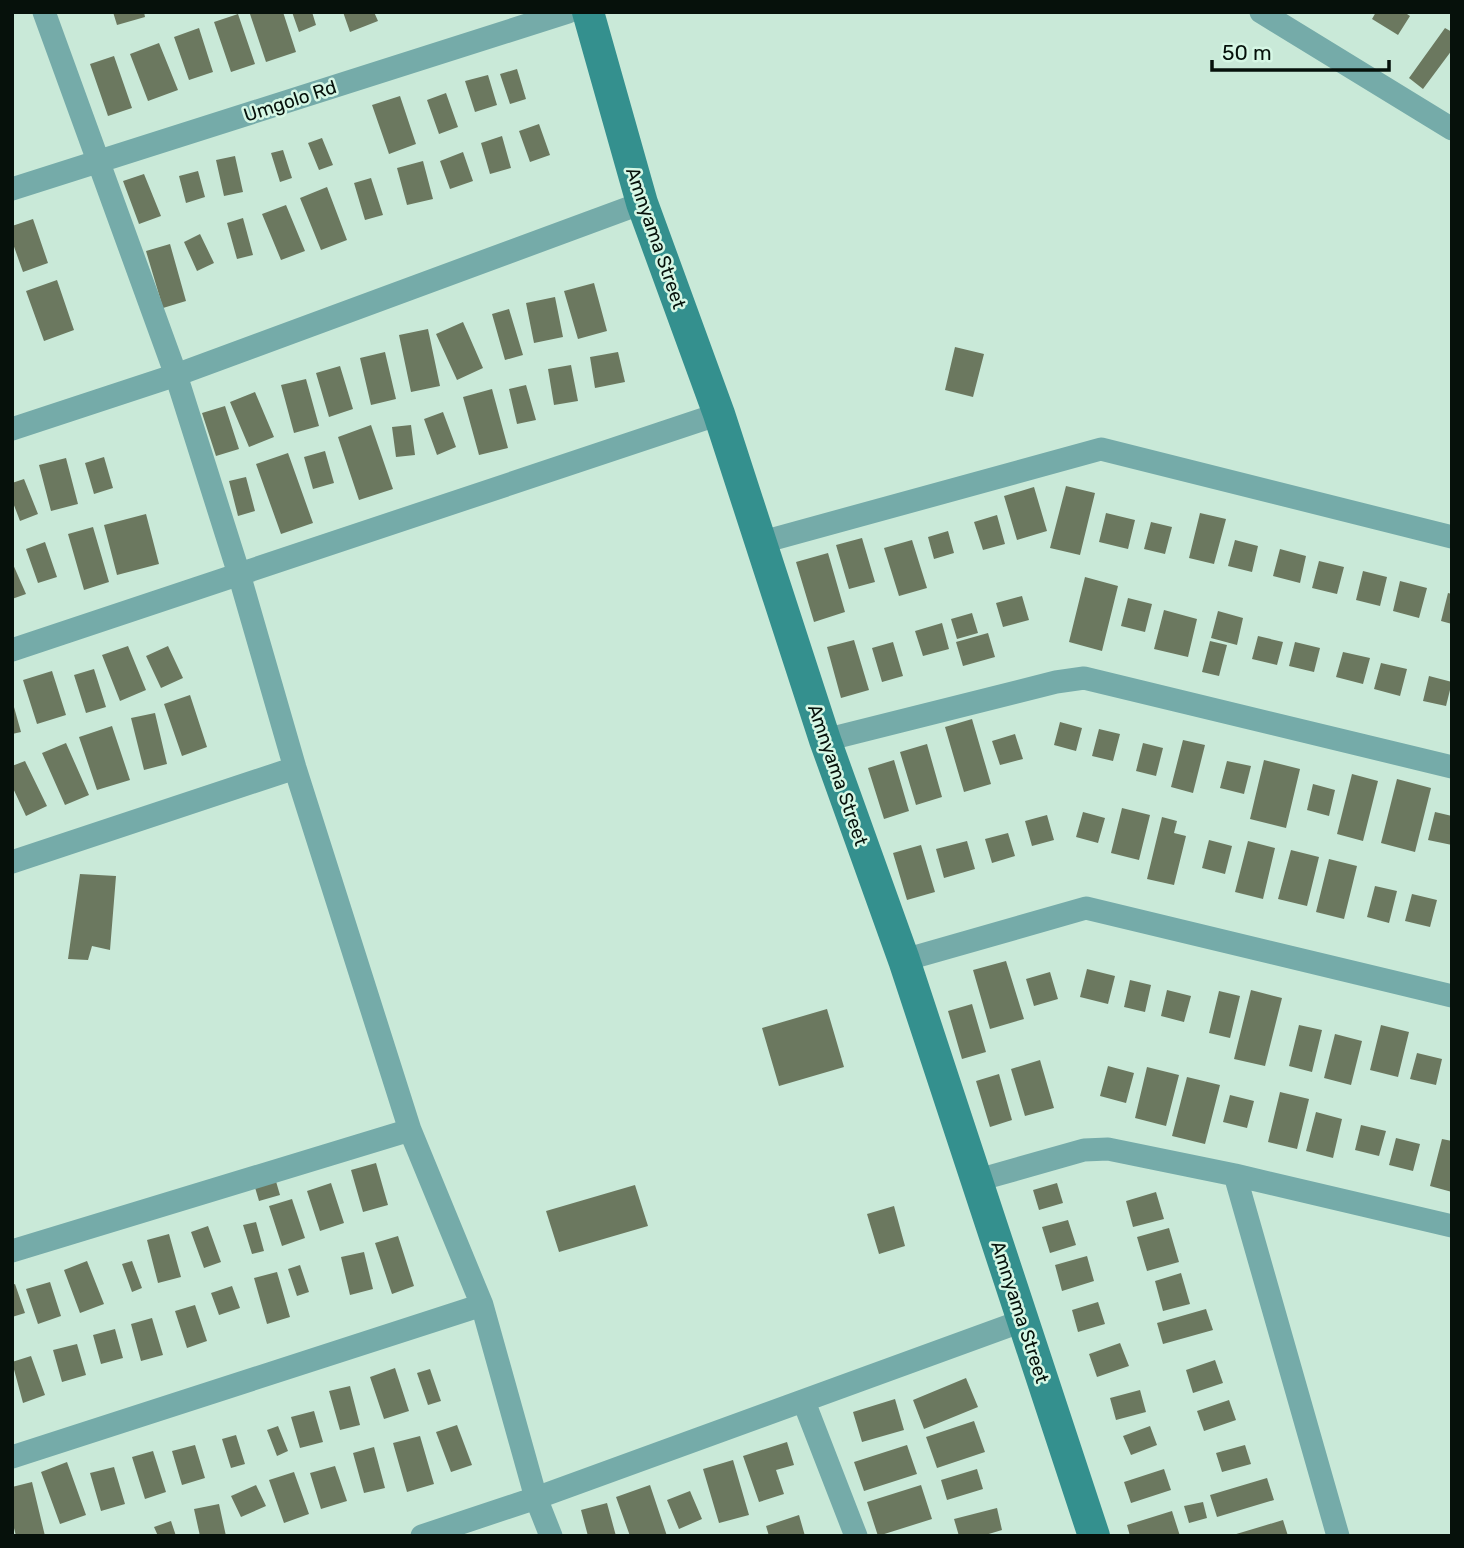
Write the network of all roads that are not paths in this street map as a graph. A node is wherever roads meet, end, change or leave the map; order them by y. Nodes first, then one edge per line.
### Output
1 (44, 12) edge
2 (568, 12) edge
3 (588, 12) edge
4 (1261, 12) edge
5 (1452, 129) edge
6 (99, 162) junction
7 (12, 189) edge
8 (642, 203) junction
9 (176, 375) junction
10 (719, 414) junction
11 (12, 429) edge
12 (1452, 537) edge
13 (759, 543) junction
14 (239, 574) junction
15 (12, 650) edge
16 (825, 740) junction
17 (1452, 767) edge
18 (295, 768) junction
19 (12, 862) edge
20 (904, 960) junction
21 (1452, 996) edge
22 (410, 1130) junction
23 (1235, 1175) junction
24 (978, 1180) junction
25 (1452, 1226) edge
26 (12, 1251) edge
27 (482, 1305) junction
28 (1022, 1321) junction
29 (804, 1402) junction
30 (12, 1457) edge
31 (536, 1498) junction
32 (422, 1536) edge
33 (551, 1536) edge
34 (856, 1536) edge
35 (1094, 1536) edge
36 (1338, 1536) edge

1 - 6 street
2 - 6 street, Umgolo Rd
3 - 8 street, Amnyama Street
4 - 5 street
6 - 7 street, Umgolo Rd
6 - 9 street
8 - 9 street
8 - 10 street, Amnyama Street
9 - 11 street
9 - 14 street
10 - 13 street, Amnyama Street
10 - 14 street
12 - 13 street
13 - 16 street, Amnyama Street
14 - 15 street
14 - 18 street
16 - 17 street
16 - 20 street, Amnyama Street
18 - 19 street
18 - 22 street
20 - 21 street
20 - 24 street, Amnyama Street
22 - 26 street
22 - 27 street
23 - 24 street
23 - 25 street
23 - 36 street
24 - 28 street, Amnyama Street
27 - 30 street
27 - 31 street
28 - 29 street
28 - 35 street, Amnyama Street
29 - 31 street
29 - 34 street
31 - 32 street
31 - 33 street

